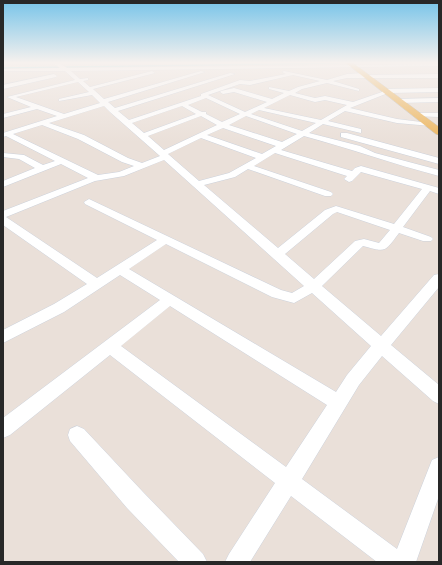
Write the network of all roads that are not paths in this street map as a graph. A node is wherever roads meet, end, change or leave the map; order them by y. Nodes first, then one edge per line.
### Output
1 (29, 89) edge
2 (95, 89) edge
3 (146, 89) edge
4 (170, 89) edge
5 (276, 89) edge
6 (297, 89) edge
7 (357, 89) edge
8 (215, 90) joint
9 (439, 90) edge
10 (90, 91) junction
11 (387, 91) junction
12 (247, 92) junction
13 (288, 93) junction
14 (344, 93) dead end
15 (3, 94) edge
16 (204, 97) junction
17 (13, 98) junction
18 (61, 100) dead end
19 (274, 100) junction
20 (439, 100) edge
21 (289, 101) dead end
22 (401, 101) junction
23 (3, 102) edge
24 (218, 102) junction
25 (182, 104) junction
26 (352, 104) junction
27 (106, 105) junction
28 (306, 105) dead end
29 (38, 107) junction
30 (258, 108) junction
31 (341, 111) junction
32 (157, 113) junction
33 (202, 113) junction
34 (311, 113) dead end
35 (245, 114) junction
36 (420, 115) junction
37 (439, 115) edge
38 (3, 116) edge
39 (63, 116) junction
40 (378, 116) junction
41 (330, 117) junction
42 (182, 121) junction
43 (43, 122) junction
44 (321, 122) junction
45 (369, 122) dead end
46 (127, 123) junction
47 (429, 124) junction
48 (222, 125) junction
49 (439, 126) edge
50 (313, 127) junction
51 (356, 131) junction
52 (439, 132) edge
53 (302, 133) junction
54 (5, 134) edge
55 (368, 134) dead end
56 (200, 135) junction
57 (142, 136) junction
58 (293, 139) junction
59 (282, 145) junction
60 (273, 150) junction
61 (345, 154) dead end
62 (3, 155) edge
63 (163, 155) junction
64 (262, 157) junction
65 (62, 161) junction
66 (439, 161) edge
67 (142, 166) junction
68 (247, 166) junction
69 (43, 169) junction
70 (437, 170) edge
71 (96, 178) junction
72 (3, 184) edge
73 (197, 184) junction
74 (433, 189) edge
75 (328, 194) dead end
76 (89, 202) dead end
77 (3, 215) edge
78 (3, 220) edge
79 (398, 229) junction
80 (427, 239) dead end
81 (166, 240) junction
82 (277, 254) junction
83 (120, 269) junction
84 (439, 278) edge
85 (97, 284) junction
86 (314, 287) junction
87 (169, 300) junction
88 (3, 337) edge
89 (109, 346) junction
90 (381, 346) junction
91 (439, 396) edge
92 (339, 402) junction
93 (3, 429) edge
94 (77, 435) dead end
95 (439, 467) edge
96 (289, 481) junction
97 (195, 562) edge
98 (237, 562) edge
99 (396, 562) edge
100 (404, 562) edge

1 - 17 street
2 - 10 street
3 - 27 street
4 - 27 street
5 - 13 street
6 - 13 street
7 - 14 street
8 - 12 street
8 - 16 street
9 - 11 street
10 - 18 street
10 - 27 street
11 - 22 main road
11 - 26 street
12 - 19 street
12 - 24 street
13 - 19 street
13 - 26 street
15 - 17 street
16 - 24 street
16 - 25 street
17 - 23 street
17 - 29 street
19 - 21 street
19 - 30 street
20 - 22 street
22 - 36 main road
24 - 35 street
25 - 32 street
25 - 33 street
26 - 31 street
27 - 39 street
27 - 46 street
28 - 31 street
29 - 38 street
29 - 39 street
30 - 35 street
30 - 44 street
31 - 40 street
31 - 41 street
32 - 42 street
32 - 46 street
33 - 42 street
33 - 48 street
34 - 41 street
35 - 48 street
35 - 53 street
36 - 37 street
36 - 47 main road
36 - 49 main road
39 - 43 street
40 - 45 street
40 - 47 street
41 - 44 street
41 - 51 street
42 - 57 street
43 - 54 street
43 - 67 street
44 - 50 street
44 - 51 street
46 - 57 street
47 - 52 main road
48 - 56 street
48 - 59 street
50 - 53 street
50 - 66 street
51 - 55 street
53 - 58 street
53 - 70 street
54 - 65 street
56 - 63 street
56 - 64 street
57 - 63 street
58 - 59 street
58 - 61 street
59 - 60 street
60 - 64 street
60 - 74 street
62 - 69 street
63 - 67 street
63 - 73 street
64 - 68 street
65 - 69 street
65 - 71 street
67 - 71 street
68 - 73 street
68 - 75 street
69 - 72 street
71 - 77 street
73 - 82 street
74 - 79 street
76 - 81 street
78 - 85 street
79 - 80 street
79 - 82 street
79 - 86 street
81 - 83 street
81 - 86 street
82 - 86 street
83 - 85 street
83 - 87 street
84 - 90 street
85 - 88 street
86 - 90 street
87 - 89 street
87 - 92 street
89 - 93 street
89 - 96 street
90 - 91 street
90 - 92 street
92 - 96 street
94 - 97 street
95 - 100 street
96 - 98 street
96 - 99 street

